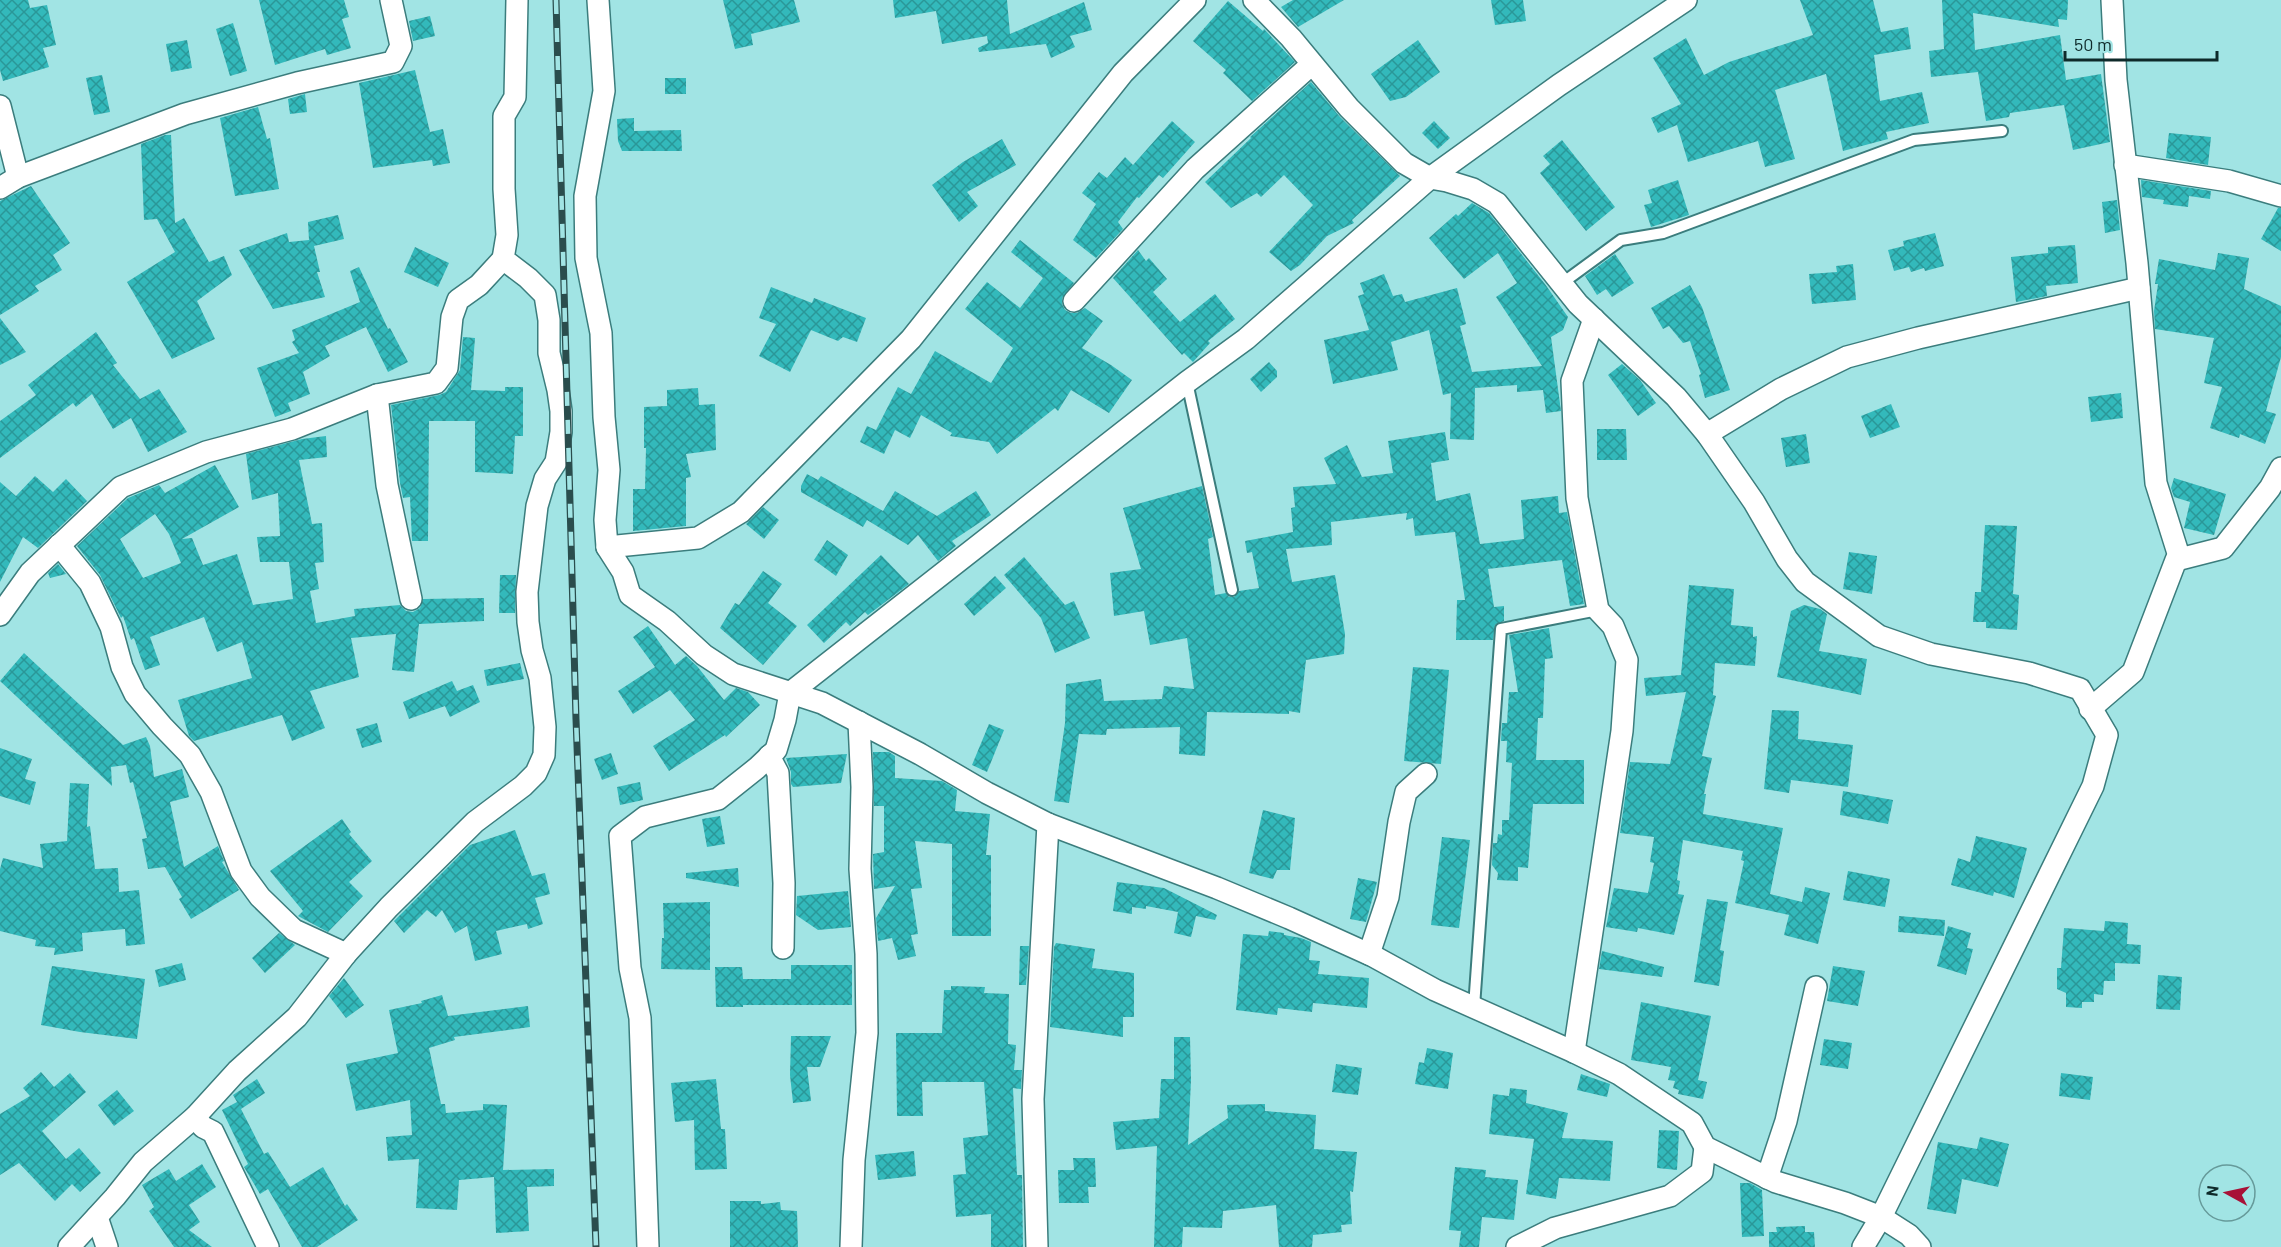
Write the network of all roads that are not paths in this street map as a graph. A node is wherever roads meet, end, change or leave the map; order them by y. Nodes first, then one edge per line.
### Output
1 (391, 0) edge
2 (517, 0) edge
3 (598, 0) edge
4 (1195, 0) edge
5 (1254, 0) edge
6 (1686, 0) edge
7 (2112, 0) edge
8 (1312, 64) junction
9 (0, 106) edge
10 (2002, 131) dead end
11 (2125, 165) junction
12 (1430, 178) junction
13 (9, 182) edge
14 (2281, 196) edge
15 (503, 259) junction
16 (1561, 284) junction
17 (2139, 288) junction
18 (1074, 301) dead end
19 (1594, 319) junction
20 (1187, 382) junction
21 (376, 395) junction
22 (1707, 434) junction
23 (2281, 468) edge
24 (59, 545) junction
25 (607, 547) junction
26 (2178, 553) dead end
27 (1232, 590) dead end
28 (411, 599) dead end
29 (1598, 610) junction
30 (0, 615) edge
31 (790, 693) junction
32 (2090, 709) junction
33 (859, 722) junction
34 (769, 756) junction
35 (1426, 774) dead end
36 (1048, 824) junction
37 (783, 948) dead end
38 (346, 954) junction
39 (1370, 954) junction
40 (1816, 987) dead end
41 (1474, 1007) junction
42 (1574, 1052) junction
43 (195, 1117) junction
44 (1705, 1147) junction
45 (1767, 1178) junction
46 (97, 1217) junction
47 (1881, 1217) junction
48 (69, 1247) edge
49 (107, 1247) edge
50 (268, 1247) edge
51 (648, 1247) edge
52 (851, 1247) edge
53 (1037, 1247) edge
54 (1517, 1247) edge
55 (1863, 1247) edge
56 (1920, 1247) edge

1 - 13 street
2 - 15 street
3 - 25 street
4 - 25 street
5 - 8 street
6 - 12 street
7 - 11 street
8 - 12 street
8 - 18 street
9 - 13 street
10 - 16 lane
11 - 14 street
11 - 17 street
12 - 16 street
12 - 20 street
15 - 21 street
15 - 38 street
16 - 19 street
17 - 22 street
17 - 26 street
19 - 22 street
19 - 29 street
20 - 27 lane
20 - 31 street
21 - 24 street
21 - 28 street
22 - 32 street
23 - 32 street
24 - 30 street
24 - 38 street
25 - 31 street
29 - 41 lane
29 - 42 street
31 - 33 street
31 - 34 street
32 - 47 street
33 - 36 street
33 - 52 street
34 - 37 street
34 - 51 street
35 - 39 street
36 - 39 street
36 - 53 street
38 - 43 street
39 - 41 street
40 - 45 street
41 - 42 street
42 - 44 street
43 - 46 street
43 - 50 street
44 - 45 street
44 - 54 street
45 - 47 street
46 - 48 street
46 - 49 street
47 - 55 street
47 - 56 street

